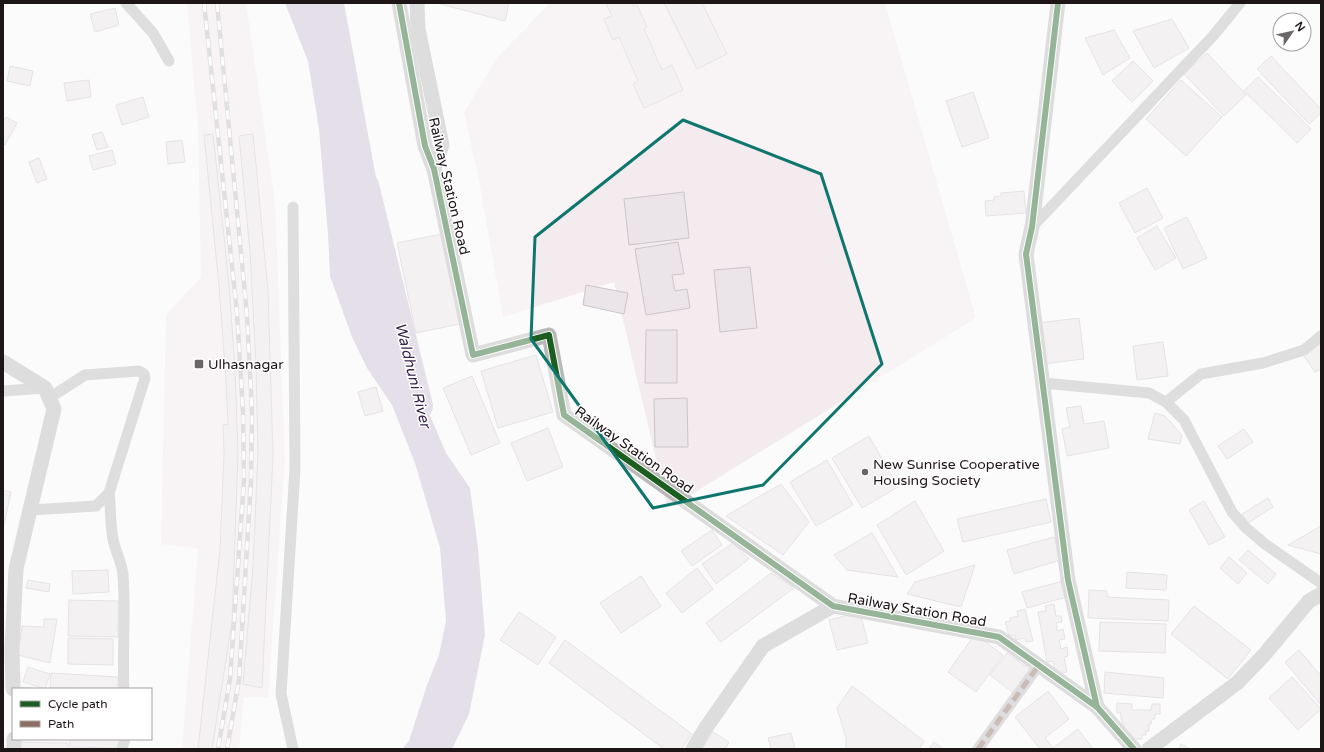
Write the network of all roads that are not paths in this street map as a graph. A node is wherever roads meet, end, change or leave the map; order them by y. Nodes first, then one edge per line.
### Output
1 (126, 3) edge
2 (399, 3) edge
3 (417, 3) edge
4 (1058, 3) edge
5 (1240, 3) edge
6 (169, 61) dead end
7 (434, 169) junction
8 (293, 207) dead end
9 (1032, 227) junction
10 (1321, 336) edge
11 (3, 362) edge
12 (1043, 383) junction
13 (3, 391) edge
14 (47, 393) junction
15 (1166, 402) junction
16 (109, 493) junction
17 (30, 510) junction
18 (1321, 583) edge
19 (1321, 594) edge
20 (833, 606) junction
21 (8, 650) edge
22 (1039, 665) junction
23 (13, 688) edge
24 (124, 688) edge
25 (1097, 707) junction
26 (293, 749) edge
27 (694, 749) edge
28 (978, 749) edge
29 (1134, 749) edge
30 (1149, 749) edge

1 - 6 street
2 - 7 street, Railway Station Road
3 - 7 street, Railway Station Road
4 - 9 street
5 - 9 street
7 - 20 street, Railway Station Road
8 - 26 street
9 - 12 street
10 - 15 street
11 - 14 street
12 - 15 street
12 - 25 street
13 - 14 street
14 - 16 street
14 - 17 street
15 - 18 street
16 - 17 street
16 - 24 street
17 - 21 street
19 - 30 street
20 - 22 street, Railway Station Road
20 - 27 street
21 - 23 street
22 - 25 street, Railway Station Road
22 - 28 street
25 - 29 street, Railway Station Road

